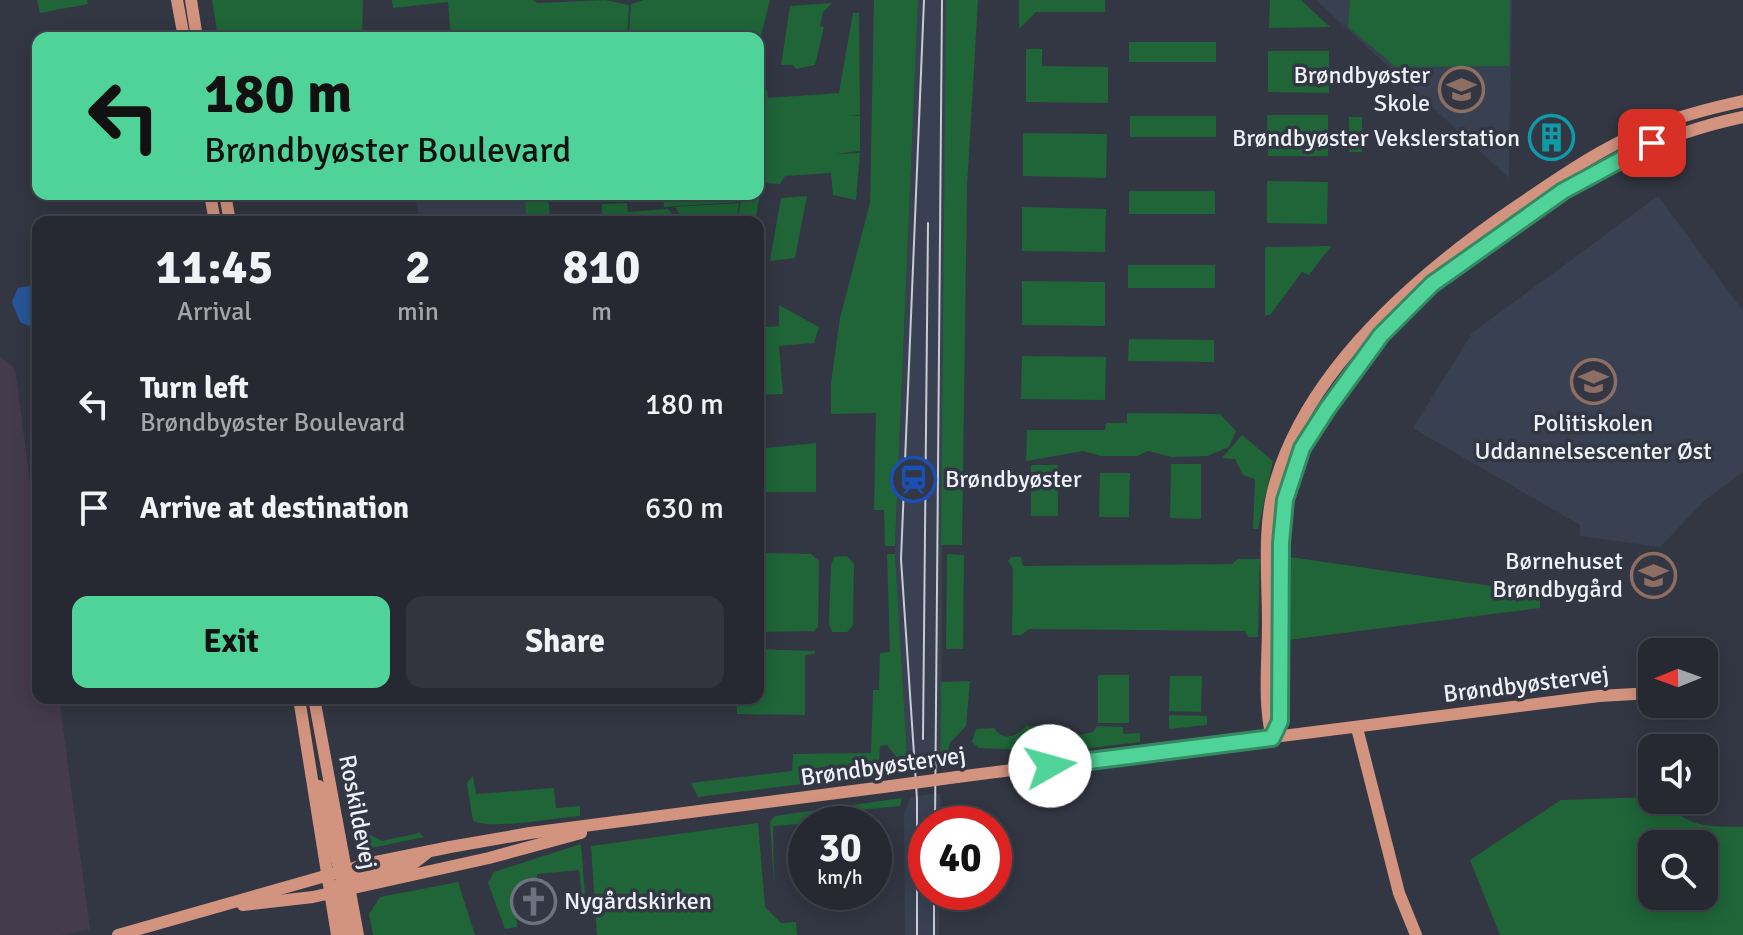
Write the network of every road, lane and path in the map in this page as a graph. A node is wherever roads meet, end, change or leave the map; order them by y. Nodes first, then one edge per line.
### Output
1 (177, 0) edge
2 (191, 0) edge
3 (183, 32) edge
4 (196, 32) edge
5 (1743, 101) edge
6 (1743, 117) edge
7 (1638, 694) edge
8 (300, 704) edge
9 (315, 704) edge
10 (1357, 728) junction
11 (1272, 738) junction
12 (596, 826) junction
13 (339, 882) junction
14 (224, 907) junction
15 (118, 935) edge
16 (337, 935) edge
17 (348, 935) edge
18 (358, 935) edge
19 (1416, 935) edge

1 - 3 street
2 - 4 street
5 - 11 street
6 - 11 street
7 - 10 street, Brøndbyøstervej
8 - 13 street, Roskildevej
9 - 13 street, Roskildevej
10 - 11 street, Brøndbyøstervej
10 - 19 street
11 - 12 street, Brøndbyøstervej, bridge
12 - 13 street, Brøndbyøstervej
12 - 13 street, Brøndbyøstervej
13 - 14 street
13 - 14 street
13 - 16 street, Roskildevej
13 - 17 street
13 - 18 street, Roskildevej
14 - 15 street

